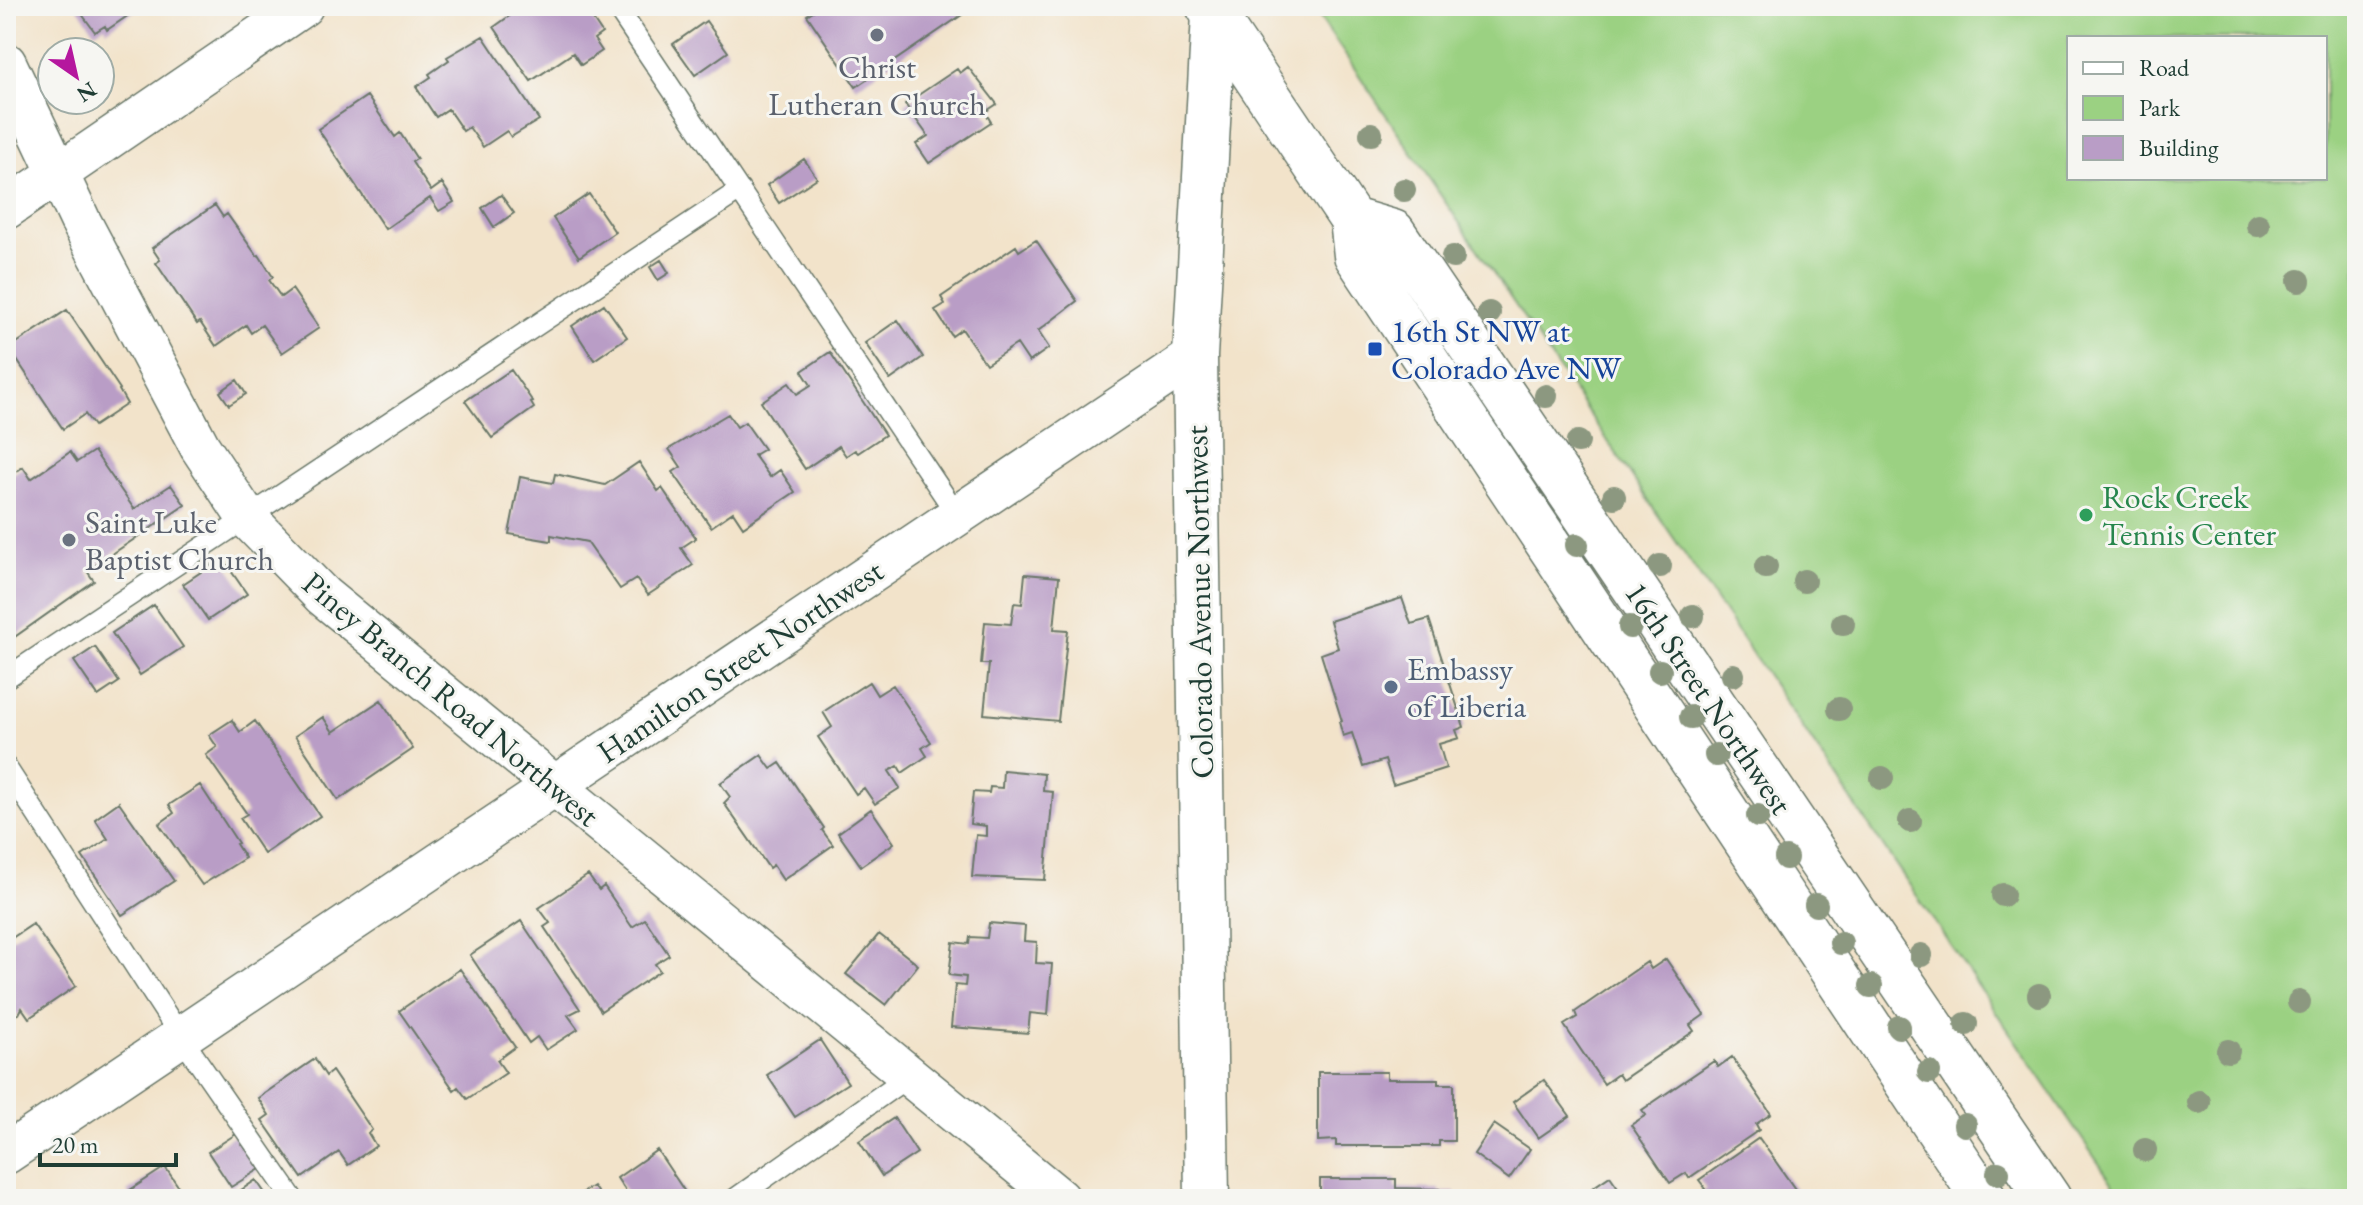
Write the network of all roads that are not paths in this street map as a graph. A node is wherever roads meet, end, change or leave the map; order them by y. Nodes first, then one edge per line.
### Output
1 (303, 6) edge
2 (616, 6) edge
3 (1212, 9) edge
4 (6, 63) edge
5 (58, 173) junction
6 (740, 190) junction
7 (6, 209) edge
8 (1352, 220) junction
9 (1195, 356) junction
10 (958, 516) junction
11 (247, 518) junction
12 (6, 678) edge
13 (6, 767) edge
14 (555, 786) junction
15 (181, 1037) junction
16 (909, 1076) junction
17 (6, 1154) edge
18 (293, 1199) edge
19 (735, 1199) edge
20 (1060, 1199) edge
21 (1207, 1199) edge
22 (1984, 1199) edge
23 (2049, 1199) edge

1 - 5 street
2 - 6 lane
3 - 8 main road, 16th Street Northwest
3 - 9 main road, Colorado Avenue Northwest
4 - 5 street, Piney Branch Road Northwest
5 - 7 street
5 - 11 street, Piney Branch Road Northwest
6 - 10 lane
6 - 11 lane
8 - 22 main road, 16th Street Northwest
8 - 23 main road, 16th Street Northwest
9 - 10 street, Hamilton Street Northwest
9 - 21 main road, Colorado Avenue Northwest
10 - 14 street, Hamilton Street Northwest
11 - 12 lane
11 - 14 street, Piney Branch Road Northwest
13 - 15 lane
14 - 15 street, Hamilton Street Northwest
14 - 16 street, Piney Branch Road Northwest
15 - 17 street, Hamilton Street Northwest
15 - 18 lane
16 - 19 lane
16 - 20 street, Piney Branch Road Northwest

